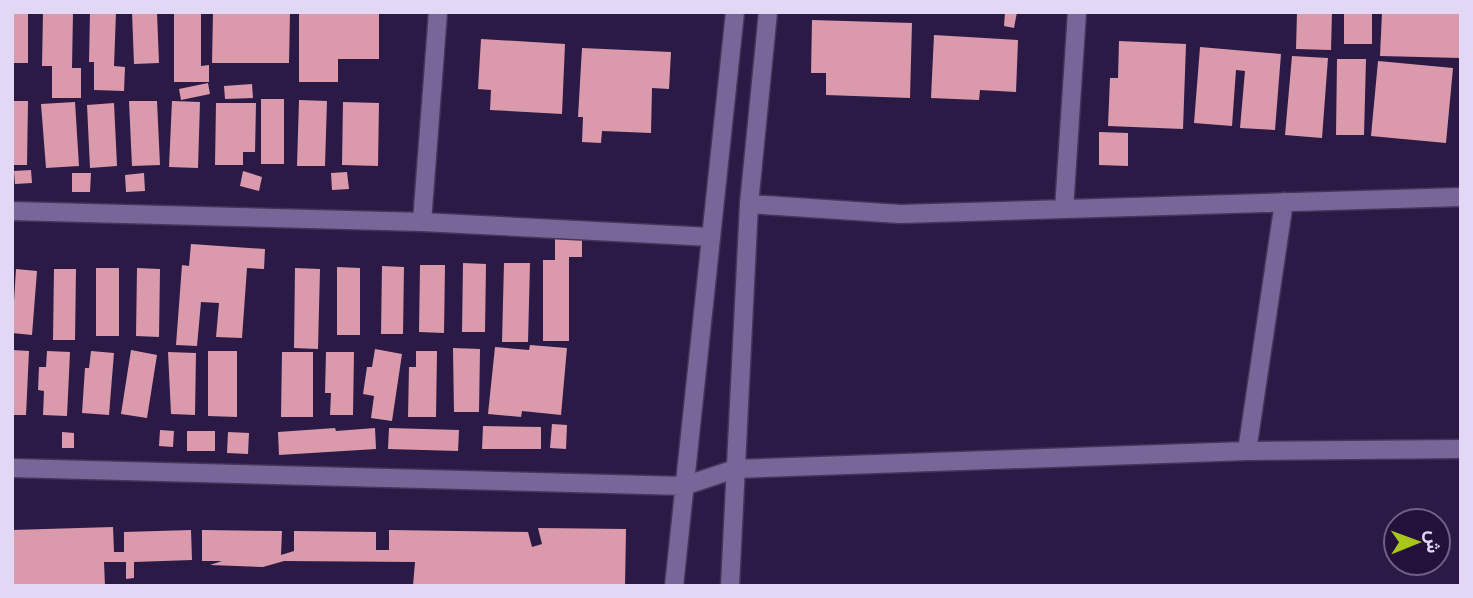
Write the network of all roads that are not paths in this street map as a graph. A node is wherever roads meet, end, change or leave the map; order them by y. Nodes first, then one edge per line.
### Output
1 (438, 12) edge
2 (735, 12) edge
3 (768, 12) edge
4 (1077, 12) edge
5 (1461, 197) edge
6 (1283, 202) junction
7 (749, 204) junction
8 (1064, 209) junction
9 (12, 211) edge
10 (422, 222) junction
11 (712, 237) junction
12 (1461, 449) edge
13 (1247, 451) junction
14 (12, 468) edge
15 (736, 469) junction
16 (684, 486) junction
17 (674, 586) edge
18 (730, 586) edge

1 - 10 street
2 - 11 street
3 - 7 street
4 - 8 street
5 - 6 street
6 - 8 street
6 - 13 street
7 - 8 street
7 - 15 street
9 - 10 street
10 - 11 street
11 - 16 street
12 - 13 street
13 - 15 street
14 - 16 street
15 - 16 street
15 - 18 street
16 - 17 street

